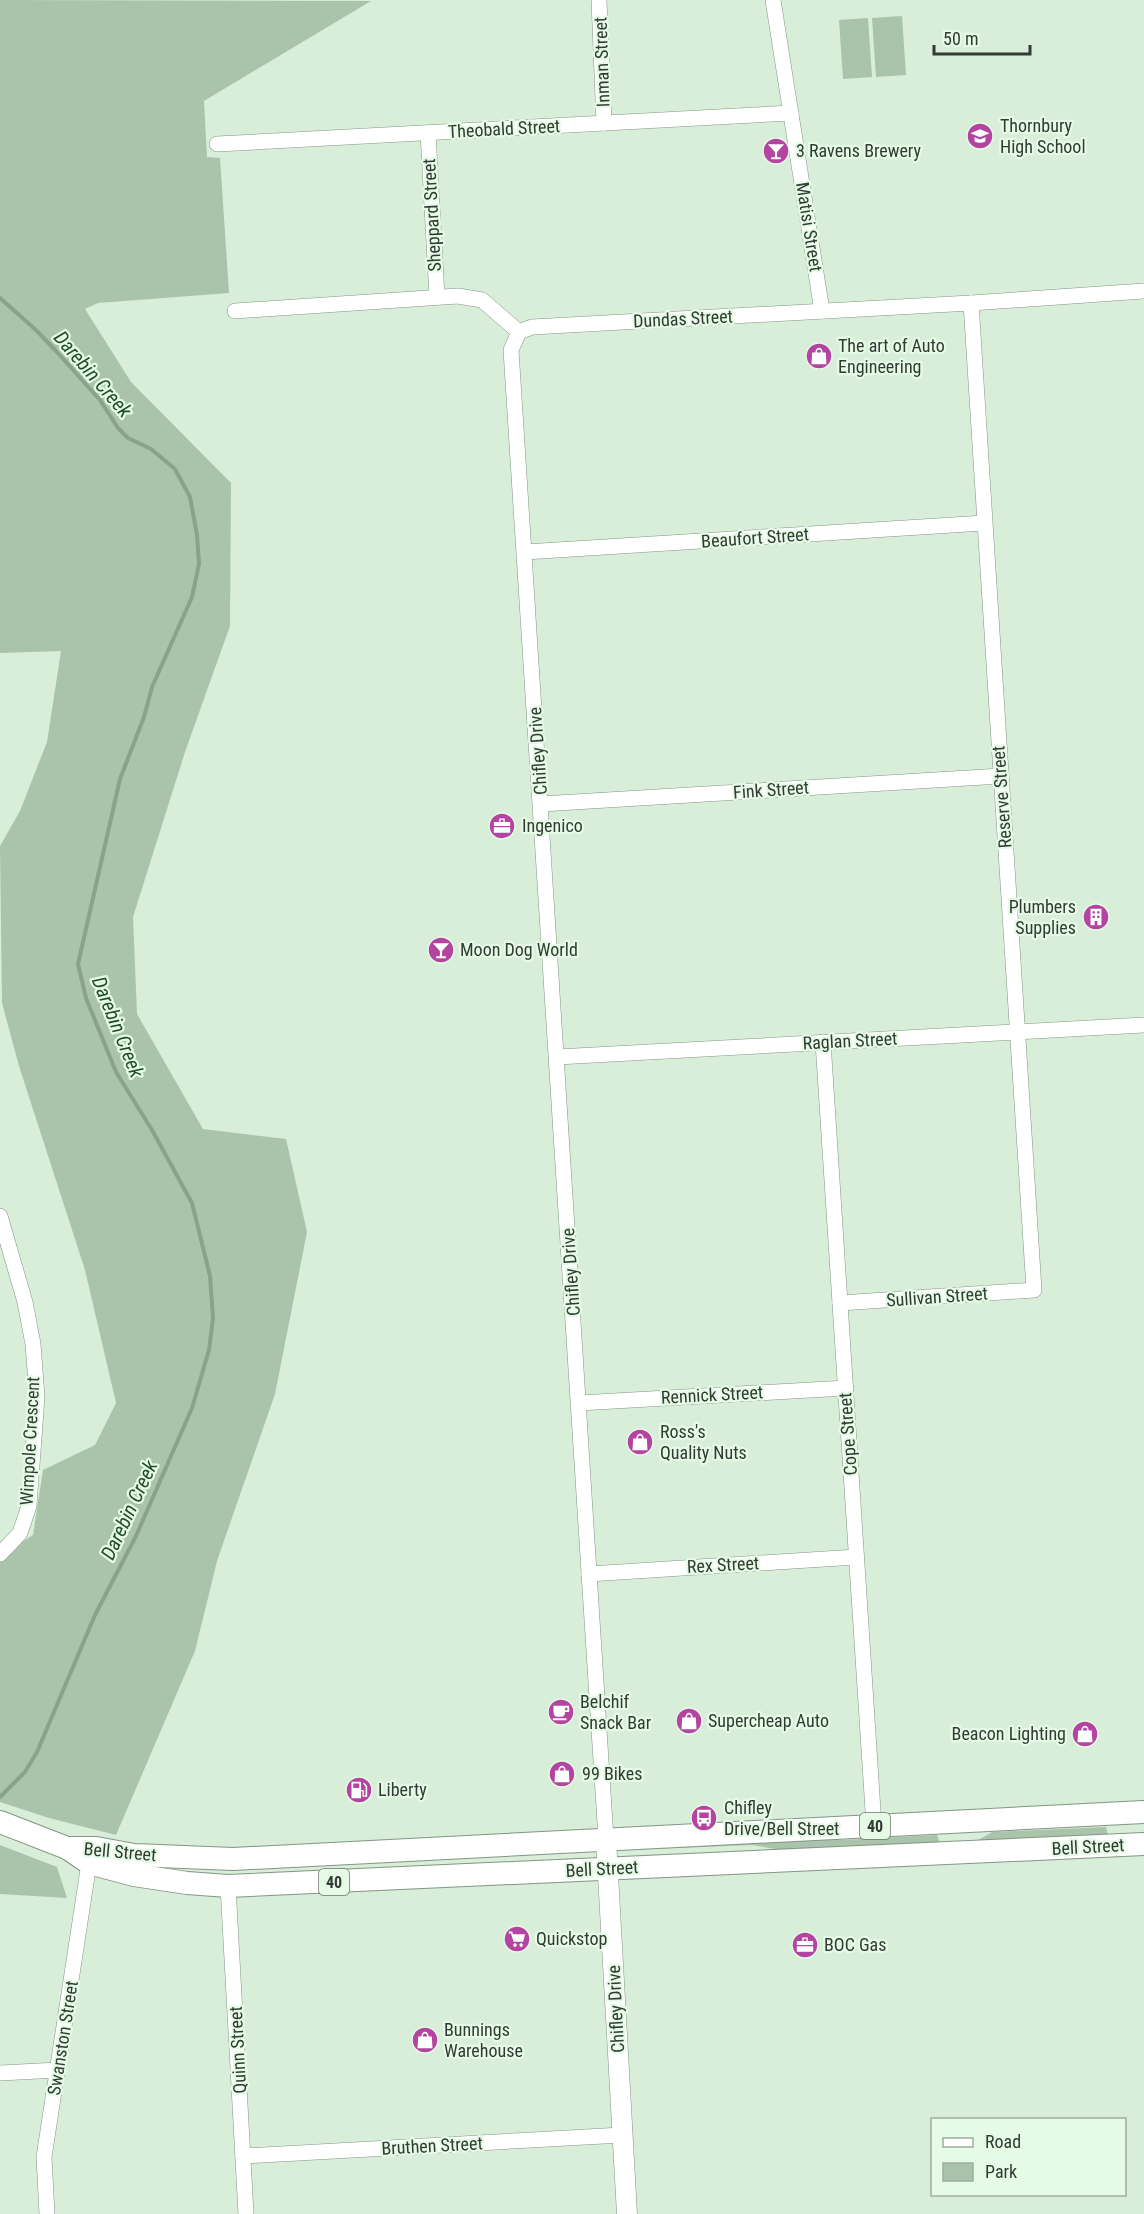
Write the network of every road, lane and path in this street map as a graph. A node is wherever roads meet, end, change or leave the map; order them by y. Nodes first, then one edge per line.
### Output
1 (599, 0) edge
2 (773, 0) edge
3 (791, 113) junction
4 (604, 123) junction
5 (428, 133) junction
6 (217, 144) dead end
7 (1144, 291) edge
8 (436, 297) junction
9 (971, 303) junction
10 (235, 311) dead end
11 (822, 311) junction
12 (519, 332) junction
13 (984, 523) junction
14 (525, 552) junction
15 (1001, 776) junction
16 (541, 804) junction
17 (1144, 1025) edge
18 (1017, 1032) junction
19 (823, 1042) junction
20 (557, 1057) junction
21 (0, 1216) edge
22 (1034, 1290) joint
23 (840, 1303) junction
24 (846, 1388) junction
25 (579, 1403) junction
26 (0, 1554) edge
27 (856, 1557) junction
28 (589, 1574) junction
29 (1133, 1813) edge
30 (0, 1822) edge
31 (958, 1822) junction
32 (874, 1826) junction
33 (606, 1839) junction
34 (1134, 1845) edge
35 (67, 1848) junction
36 (959, 1854) junction
37 (89, 1863) junction
38 (608, 1869) junction
39 (228, 1886) junction
40 (58, 2070) junction
41 (0, 2073) edge
42 (622, 2135) junction
43 (243, 2156) junction
44 (47, 2214) edge
45 (246, 2214) edge
46 (627, 2214) edge

1 - 4 street, Inman Street
2 - 3 street, Matisi Street
3 - 4 street, Theobald Street
3 - 11 street, Matisi Street
4 - 5 street, Theobald Street
5 - 6 street, Theobald Street
5 - 8 street, Sheppard Street
7 - 9 street, Dundas Street
8 - 10 street
8 - 12 street
9 - 11 street, Dundas Street
9 - 13 street, Reserve Street
11 - 12 street, Dundas Street
12 - 14 street, Chifley Drive
13 - 14 street, Beaufort Street
13 - 15 street, Reserve Street
14 - 16 street, Chifley Drive
15 - 16 street, Fink Street
15 - 18 street, Reserve Street
16 - 20 street, Chifley Drive
17 - 18 street, Raglan Street
18 - 19 street, Raglan Street
18 - 22 street, Reserve Street
19 - 20 street, Raglan Street
19 - 23 street, Cope Street
20 - 25 street, Chifley Drive
21 - 26 street, Wimpole Crescent
22 - 23 street, Sullivan Street
23 - 24 street, Cope Street
24 - 25 street, Rennick Street
24 - 27 street, Cope Street
25 - 28 street, Chifley Drive
27 - 28 street, Rex Street
27 - 32 street, Cope Street
28 - 33 street, Chifley Drive
29 - 31 highway, Bell Street / 40
29 - 34 highway
30 - 35 highway, Bell Street / 40
31 - 32 highway, Bell Street / 40
31 - 36 highway
32 - 33 highway, Bell Street / 40
33 - 35 highway, Bell Street / 40
33 - 38 main road, Chifley Drive
34 - 36 highway, Bell Street / 40
35 - 37 highway, Bell Street / 40
36 - 38 highway, Bell Street / 40
37 - 39 highway, Bell Street / 40
37 - 40 street, Swanston Street
38 - 39 highway, Bell Street / 40
38 - 42 main road, Chifley Drive
39 - 43 street, Quinn Street
40 - 41 street
40 - 44 street, Swanston Street
42 - 43 street, Bruthen Street
42 - 46 main road, Chifley Drive
43 - 45 street, Quinn Street

